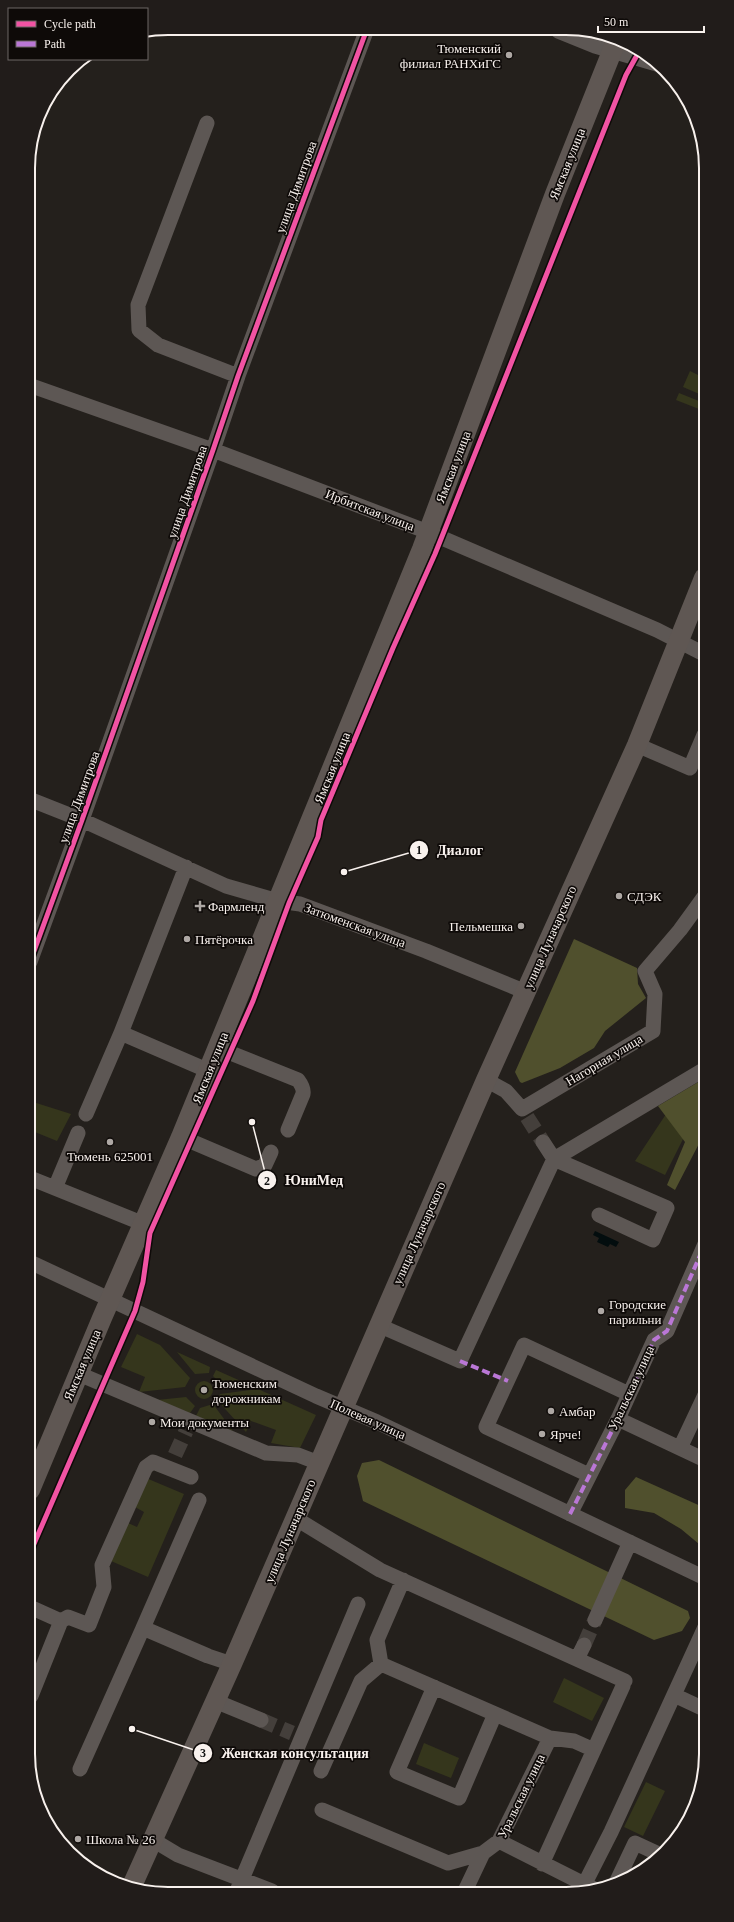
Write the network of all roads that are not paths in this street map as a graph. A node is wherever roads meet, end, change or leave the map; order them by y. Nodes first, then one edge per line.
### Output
1 (364, 35) edge
2 (570, 35) edge
3 (615, 45) edge
4 (633, 53) edge
5 (207, 123) dead end
6 (238, 376) junction
7 (35, 387) edge
8 (213, 450) junction
9 (428, 532) junction
10 (699, 590) edge
11 (678, 641) junction
12 (699, 652) edge
13 (637, 745) junction
14 (699, 747) edge
15 (35, 801) edge
16 (82, 820) junction
17 (186, 867) junction
18 (278, 901) junction
19 (699, 904) edge
20 (35, 948) edge
21 (526, 992) junction
22 (121, 1033) junction
23 (218, 1048) junction
24 (208, 1071) junction
25 (699, 1073) edge
26 (486, 1080) junction
27 (86, 1114) dead end
28 (288, 1130) dead end
29 (78, 1133) dead end
30 (181, 1137) junction
31 (543, 1142) tunnel mouth
32 (271, 1152) dead end
33 (554, 1159) junction
34 (35, 1180) edge
35 (56, 1188) junction
36 (600, 1215) dead end
37 (144, 1224) junction
38 (699, 1258) edge
39 (35, 1264) edge
40 (110, 1300) junction
41 (378, 1325) junction
42 (79, 1374) junction
43 (629, 1394) junction
44 (343, 1407) junction
45 (699, 1408) edge
46 (618, 1419) junction
47 (680, 1448) junction
48 (699, 1457) edge
49 (319, 1463) junction
50 (589, 1475) junction
51 (191, 1477) dead end
52 (35, 1478) edge
53 (199, 1500) dead end
54 (570, 1514) junction
55 (295, 1518) junction
56 (630, 1542) junction
57 (699, 1575) edge
58 (403, 1580) junction
59 (358, 1604) dead end
60 (35, 1609) edge
61 (595, 1620) tunnel mouth
62 (61, 1621) junction
63 (143, 1628) junction
64 (699, 1640) edge
65 (584, 1645) tunnel mouth
66 (578, 1659) junction
67 (232, 1664) junction
68 (381, 1664) junction
69 (35, 1686) edge
70 (434, 1687) junction
71 (674, 1695) junction
72 (215, 1701) junction
73 (699, 1707) edge
74 (495, 1714) junction
75 (261, 1720) tunnel mouth
76 (550, 1738) junction
77 (594, 1750) junction
78 (80, 1770) dead end
79 (321, 1771) dead end
80 (322, 1810) dead end
81 (153, 1840) junction
82 (500, 1841) junction
83 (656, 1852) edge
84 (483, 1853) junction
85 (542, 1864) junction
86 (620, 1875) edge
87 (134, 1882) edge
88 (591, 1884) edge
89 (240, 1885) edge
90 (585, 1886) edge
91 (251, 1887) edge
92 (467, 1887) edge

1 - 6 street, улица Димитрова
2 - 3 street
3 - 4 street
3 - 9 main road, Ямская улица
5 - 6 street
6 - 8 street, улица Димитрова
7 - 8 street, Ирбитская улица
8 - 9 street, Ирбитская улица
8 - 16 street, улица Димитрова
9 - 11 street, Ирбитская улица
9 - 18 main road, Ямская улица
10 - 11 main road, улица Луначарского
11 - 12 street, Ирбитская улица
11 - 13 main road, улица Луначарского
13 - 14 street
13 - 21 main road, улица Луначарского
15 - 16 street, Затюменская улица
16 - 17 street, Затюменская улица
16 - 20 street, улица Димитрова
17 - 18 street, Затюменская улица
17 - 22 street
18 - 21 street, Затюменская улица
18 - 23 main road, Ямская улица
19 - 26 street, Нагорная улица
21 - 26 main road, улица Луначарского
22 - 24 street
22 - 27 street
23 - 24 main road, Ямская улица
23 - 28 street
24 - 30 main road, Ямская улица
25 - 33 street
26 - 41 main road, улица Луначарского
29 - 35 street
30 - 32 street
30 - 37 main road, Ямская улица
31 - 33 street
33 - 36 street
33 - 41 street
34 - 35 street
35 - 37 street
37 - 40 main road, Ямская улица
38 - 43 street, Уральская улица
39 - 40 street, Полевая улица
40 - 42 main road, Ямская улица
40 - 44 street, Полевая улица
41 - 44 main road, улица Луначарского
42 - 49 street
42 - 52 main road, Ямская улица
43 - 46 street, Уральская улица
43 - 50 street
44 - 49 main road, улица Луначарского
44 - 54 street, Полевая улица
45 - 47 street
46 - 47 street
46 - 50 street, Уральская улица
47 - 48 street
49 - 55 main road, улица Луначарского
50 - 54 street, Уральская улица
51 - 62 street
53 - 63 street
54 - 56 street, Полевая улица
55 - 58 street
55 - 67 main road, улица Луначарского
56 - 57 street, Полевая улица
56 - 61 street
58 - 66 street
58 - 68 street
59 - 89 street
60 - 62 street
62 - 69 street
63 - 67 street
63 - 78 street
64 - 71 street
65 - 66 street
66 - 77 street
67 - 72 main road, улица Луначарского
68 - 70 street
68 - 79 street
70 - 74 street
70 - 74 street
71 - 73 street
71 - 88 street
72 - 75 street
72 - 81 main road, улица Луначарского
74 - 76 street
76 - 77 street
76 - 82 street, Уральская улица
77 - 85 street
80 - 84 street
81 - 87 main road, улица Луначарского
81 - 89 street
82 - 84 street, Уральская улица
82 - 85 street
83 - 86 street
84 - 92 street, Уральская улица
85 - 90 street
89 - 91 street

